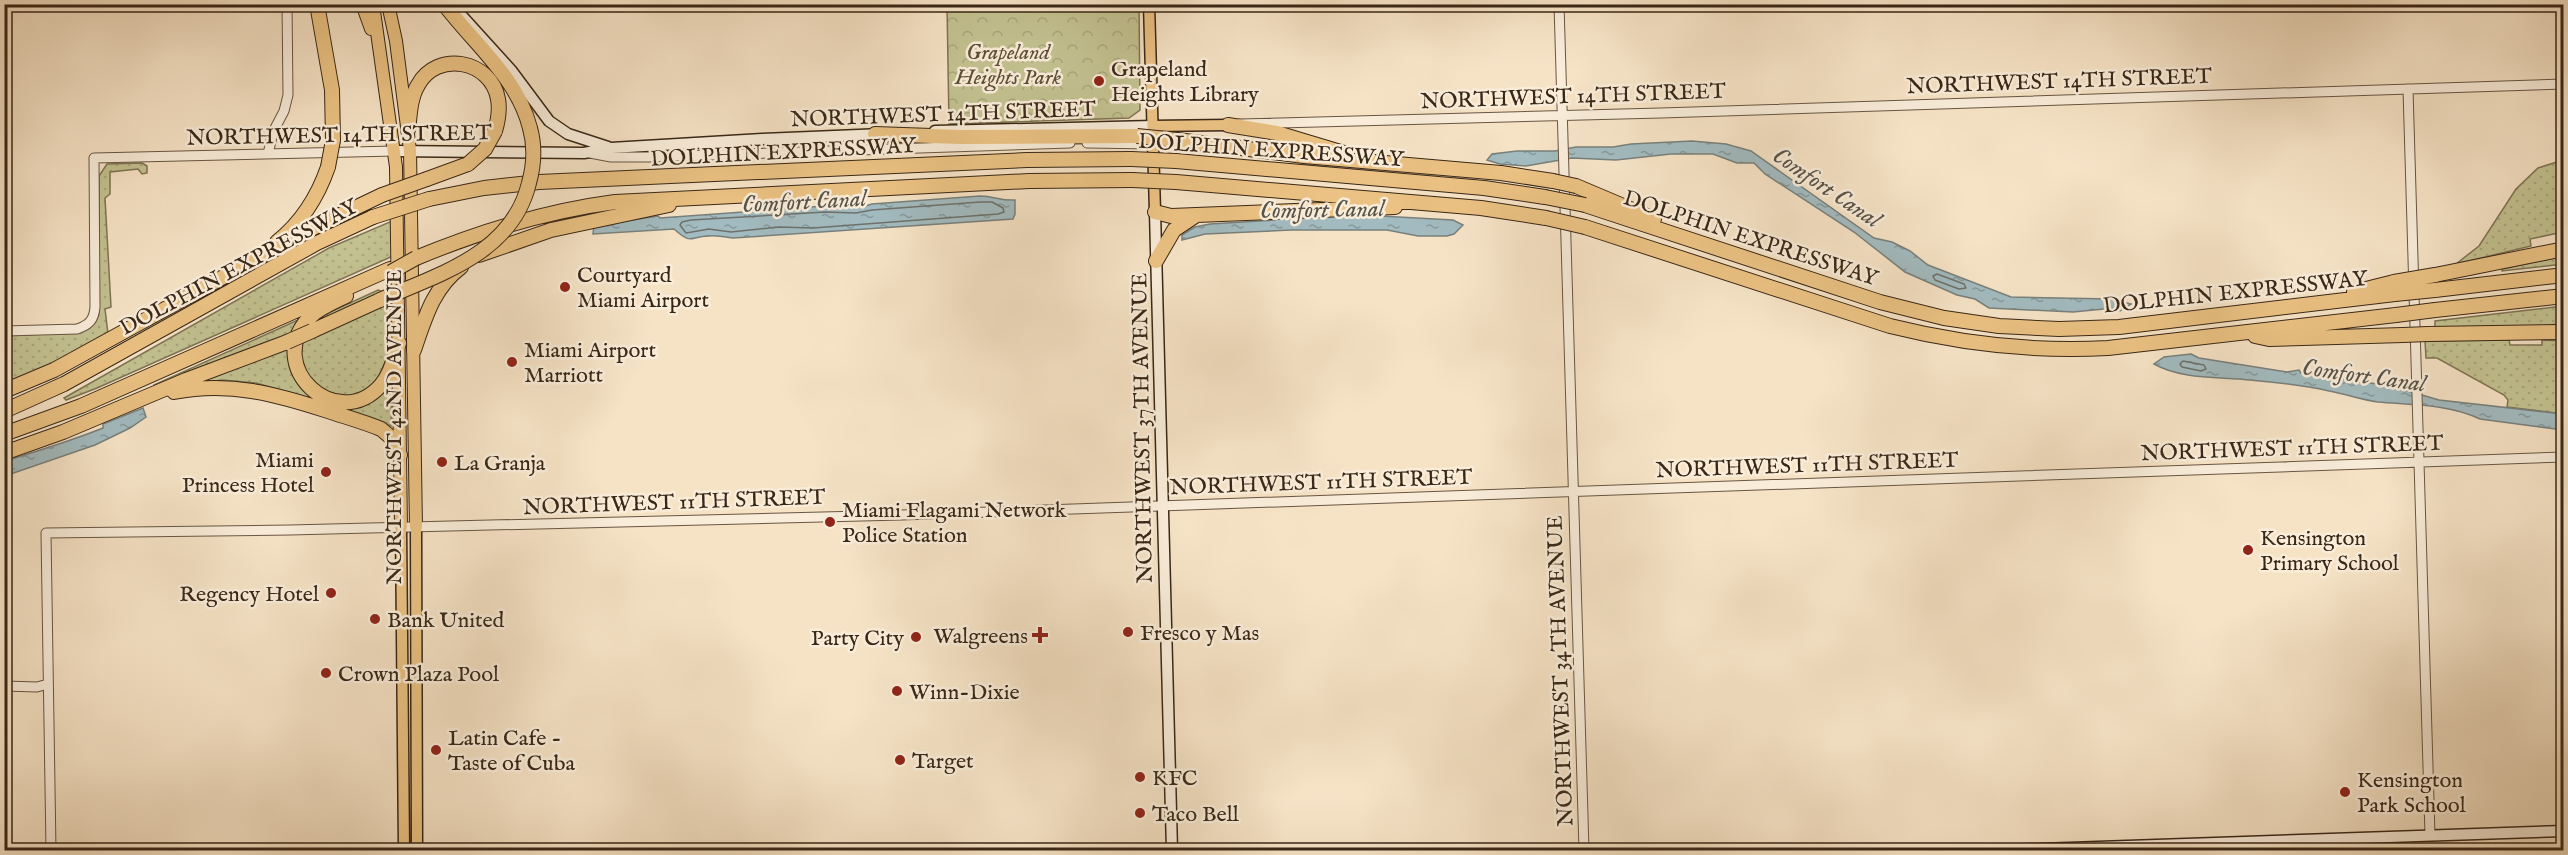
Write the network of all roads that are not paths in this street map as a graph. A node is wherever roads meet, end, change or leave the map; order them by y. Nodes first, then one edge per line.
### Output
1 (287, 4) edge
2 (362, 4) edge
3 (373, 4) edge
4 (388, 4) edge
5 (396, 4) edge
6 (444, 4) edge
7 (452, 4) edge
8 (1149, 4) edge
9 (1559, 4) edge
10 (318, 9) edge
11 (396, 41) junction
12 (381, 64) junction
13 (2564, 84) edge
14 (2408, 89) junction
15 (1563, 115) junction
16 (1228, 125) junction
17 (1153, 126) junction
18 (408, 130) junction
19 (875, 134) junction
20 (1154, 144) junction
21 (611, 148) junction
22 (410, 150) junction
23 (395, 151) junction
24 (584, 153) junction
25 (268, 154) junction
26 (1363, 159) junction
27 (712, 196) junction
28 (1445, 205) junction
29 (1155, 212) junction
30 (1197, 215) junction
31 (2564, 249) edge
32 (1733, 253) junction
33 (1156, 261) junction
34 (249, 263) junction
35 (391, 270) junction
36 (2564, 275) edge
37 (2395, 288) junction
38 (2564, 296) edge
39 (4, 332) edge
40 (2564, 332) edge
41 (2241, 333) junction
42 (399, 343) junction
43 (414, 350) junction
44 (4, 391) edge
45 (152, 396) junction
46 (4, 411) edge
47 (4, 434) edge
48 (4, 453) edge
49 (400, 454) junction
50 (2563, 457) edge
51 (2419, 462) junction
52 (1573, 491) junction
53 (1163, 506) junction
54 (400, 527) junction
55 (416, 527) junction
56 (48, 684) junction
57 (4, 686) edge
58 (402, 693) junction
59 (402, 713) junction
60 (416, 715) junction
61 (416, 738) junction
62 (2564, 831) edge
63 (2430, 835) junction
64 (51, 850) edge
65 (404, 850) edge
66 (417, 850) edge
67 (1172, 850) edge
68 (1584, 850) edge
69 (2007, 850) edge

1 - 25 street
2 - 12 highway
3 - 12 highway, NORTHWEST 42ND AVENUE
4 - 11 highway, NORTHWEST 42ND AVENUE
5 - 11 highway
6 - 45 highway, bridge
7 - 21 main road
8 - 17 main road, NORTHWEST 37TH AVENUE
9 - 15 street
10 - 34 highway, bridge
11 - 18 highway, NORTHWEST 42ND AVENUE
12 - 23 highway, NORTHWEST 42ND AVENUE
13 - 14 street, NORTHWEST 14TH STREET
14 - 15 street, NORTHWEST 14TH STREET
14 - 51 street
15 - 16 street, NORTHWEST 14TH STREET
15 - 52 street, NORTHWEST 34TH AVENUE
16 - 17 main road, NORTHWEST 14TH STREET
16 - 26 highway
17 - 19 main road, NORTHWEST 14TH STREET
17 - 20 main road, NORTHWEST 37TH AVENUE
18 - 22 highway, NORTHWEST 42ND AVENUE
18 - 34 highway, bridge
19 - 21 main road, NORTHWEST 14TH STREET
19 - 26 highway, bridge
20 - 24 street, NORTHWEST 14TH STREET
20 - 29 main road, NORTHWEST 37TH AVENUE
21 - 24 main road, NORTHWEST 14TH STREET
22 - 23 main road, NORTHWEST 14TH STREET
22 - 24 main road, NORTHWEST 14TH STREET
22 - 43 highway, NORTHWEST 42ND AVENUE
23 - 25 street, NORTHWEST 14TH STREET
23 - 42 highway, NORTHWEST 42ND AVENUE
25 - 39 street, NORTHWEST 14TH STREET
26 - 32 highway, bridge
27 - 28 highway, DOLPHIN EXPRESSWAY, bridge
27 - 35 highway, DOLPHIN EXPRESSWAY, bridge
27 - 43 highway
28 - 30 highway
28 - 41 highway, DOLPHIN EXPRESSWAY, bridge
29 - 30 highway
29 - 33 main road, NORTHWEST 37TH AVENUE
30 - 33 highway
31 - 37 highway, bridge
32 - 37 highway, DOLPHIN EXPRESSWAY
32 - 46 highway, DOLPHIN EXPRESSWAY, bridge
33 - 53 main road, NORTHWEST 37TH AVENUE
34 - 44 highway
35 - 42 highway
35 - 47 highway
36 - 37 highway, DOLPHIN EXPRESSWAY, bridge
38 - 41 highway, DOLPHIN EXPRESSWAY, bridge
40 - 41 highway, bridge
42 - 49 highway, NORTHWEST 42ND AVENUE
43 - 55 highway, NORTHWEST 42ND AVENUE
45 - 48 highway
45 - 49 highway
49 - 54 highway, NORTHWEST 42ND AVENUE
50 - 51 street, NORTHWEST 11TH STREET
51 - 52 street, NORTHWEST 11TH STREET
51 - 63 street
52 - 53 street, NORTHWEST 11TH STREET
52 - 68 street, NORTHWEST 34TH AVENUE
53 - 55 street, NORTHWEST 11TH STREET
53 - 67 main road, NORTHWEST 37TH AVENUE
54 - 55 street, NORTHWEST 11TH STREET
54 - 56 street, NORTHWEST 11TH STREET
54 - 58 main road, NORTHWEST 42ND AVENUE
55 - 60 main road, NORTHWEST 42ND AVENUE
56 - 57 street
56 - 64 street
58 - 59 main road, NORTHWEST 42ND AVENUE
58 - 60 main road
59 - 61 main road
59 - 65 main road, NORTHWEST 42ND AVENUE
60 - 61 main road, NORTHWEST 42ND AVENUE
61 - 66 main road, NORTHWEST 42ND AVENUE
62 - 63 main road
63 - 69 main road

